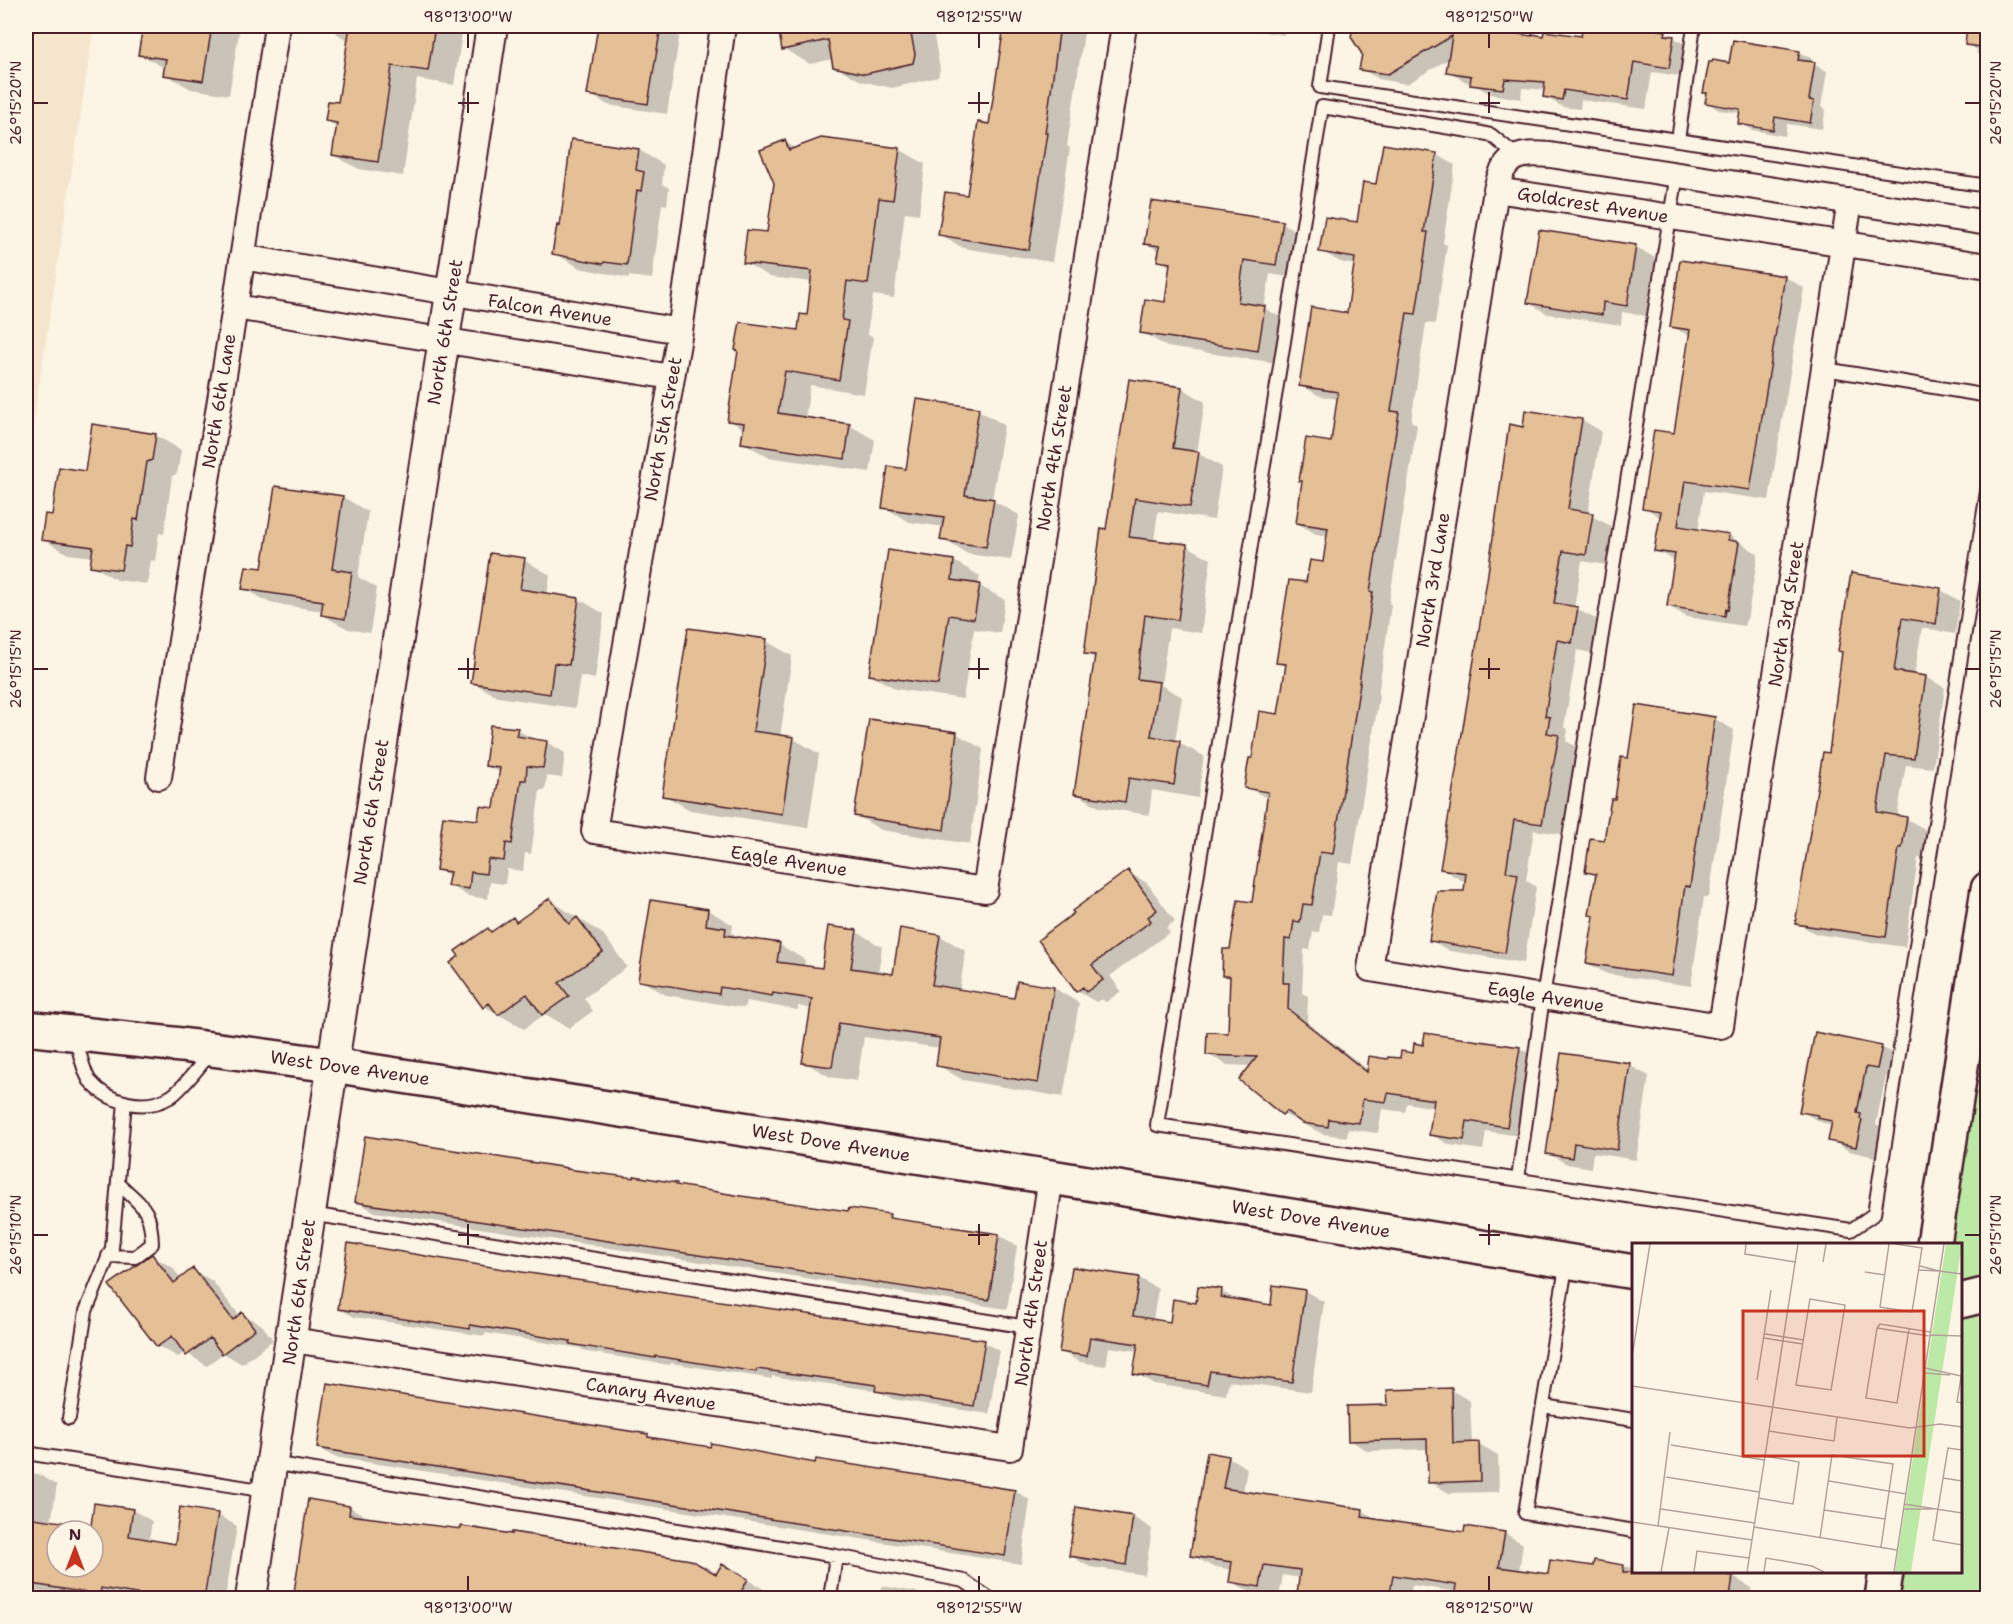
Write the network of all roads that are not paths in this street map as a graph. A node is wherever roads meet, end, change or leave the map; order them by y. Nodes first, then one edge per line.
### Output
1 (277, 26) edge
2 (492, 26) edge
3 (723, 26) edge
4 (1124, 26) edge
5 (1329, 26) edge
6 (1694, 26) edge
7 (1678, 140) junction
8 (1517, 156) junction
9 (1677, 174) junction
10 (1988, 186) edge
11 (1496, 190) junction
12 (1850, 201) junction
13 (1670, 217) junction
14 (1988, 223) edge
15 (1844, 243) junction
16 (242, 257) junction
17 (1988, 266) edge
18 (451, 294) junction
19 (235, 307) junction
20 (680, 331) junction
21 (443, 342) junction
22 (1825, 369) junction
23 (672, 377) junction
24 (1988, 396) edge
25 (1988, 485) edge
26 (159, 777) dead end
27 (594, 831) joint
28 (1988, 889) edge
29 (985, 890) joint
30 (1370, 969) joint
31 (1543, 997) junction
32 (1721, 1026) joint
33 (26, 1028) edge
34 (74, 1033) junction
35 (214, 1049) junction
36 (332, 1065) junction
37 (125, 1102) junction
38 (1051, 1177) junction
39 (1518, 1179) junction
40 (118, 1183) junction
41 (310, 1214) junction
42 (1934, 1243) edge
43 (108, 1256) junction
44 (1567, 1260) junction
45 (1632, 1272) edge
46 (1988, 1294) edge
47 (1962, 1300) edge
48 (1028, 1327) junction
49 (292, 1340) junction
50 (1543, 1406) junction
51 (69, 1418) dead end
52 (1632, 1420) edge
53 (1010, 1448) joint
54 (26, 1453) edge
55 (270, 1477) junction
56 (1632, 1531) edge
57 (836, 1556) junction
58 (251, 1599) edge
59 (830, 1599) edge
60 (989, 1599) edge

1 - 16 street, North 6th Lane
2 - 18 street, North 6th Street
3 - 20 street, North 5th Street
4 - 29 street, North 4th Street
5 - 7 lane
6 - 7 lane
7 - 10 lane
8 - 9 street, Goldcrest Avenue
8 - 11 street, Goldcrest Avenue
8 - 39 lane
9 - 12 street, Goldcrest Avenue
9 - 13 lane
11 - 13 street, Goldcrest Avenue
11 - 30 street, North 3rd Lane
12 - 14 street, Goldcrest Avenue
12 - 15 street, North 3rd Street
13 - 15 street, Goldcrest Avenue
13 - 31 lane
15 - 17 street, Goldcrest Avenue
15 - 22 street, North 3rd Street
16 - 18 street, Falcon Avenue
16 - 19 street, North 6th Lane
18 - 20 street, Falcon Avenue
18 - 21 street, North 6th Street
19 - 21 street
19 - 26 street, North 6th Lane
20 - 23 street, North 5th Street
21 - 23 street
21 - 36 street, North 6th Street
22 - 24 lane
22 - 32 street, North 3rd Street
23 - 27 street, North 5th Street
25 - 39 lane
27 - 29 street, Eagle Avenue
28 - 42 main road
30 - 31 street, Eagle Avenue
31 - 32 street, Eagle Avenue
31 - 39 lane
33 - 34 main road, West Dove Avenue
34 - 35 main road, West Dove Avenue
34 - 37 lane
35 - 36 main road, West Dove Avenue
35 - 37 lane
36 - 38 main road, West Dove Avenue
36 - 41 street, North 6th Street
37 - 40 lane
38 - 44 main road, West Dove Avenue
38 - 48 street, North 4th Street
40 - 43 lane
40 - 43 lane
41 - 48 lane
41 - 49 street, North 6th Street
43 - 51 lane
44 - 45 main road, West Dove Avenue
44 - 50 lane
46 - 47 main road
48 - 53 street, North 4th Street
49 - 53 street, Canary Avenue
49 - 55 street, North 6th Street
50 - 52 lane
50 - 56 lane
54 - 55 lane
55 - 57 lane
55 - 58 street, North 6th Street
57 - 59 lane
57 - 60 lane

